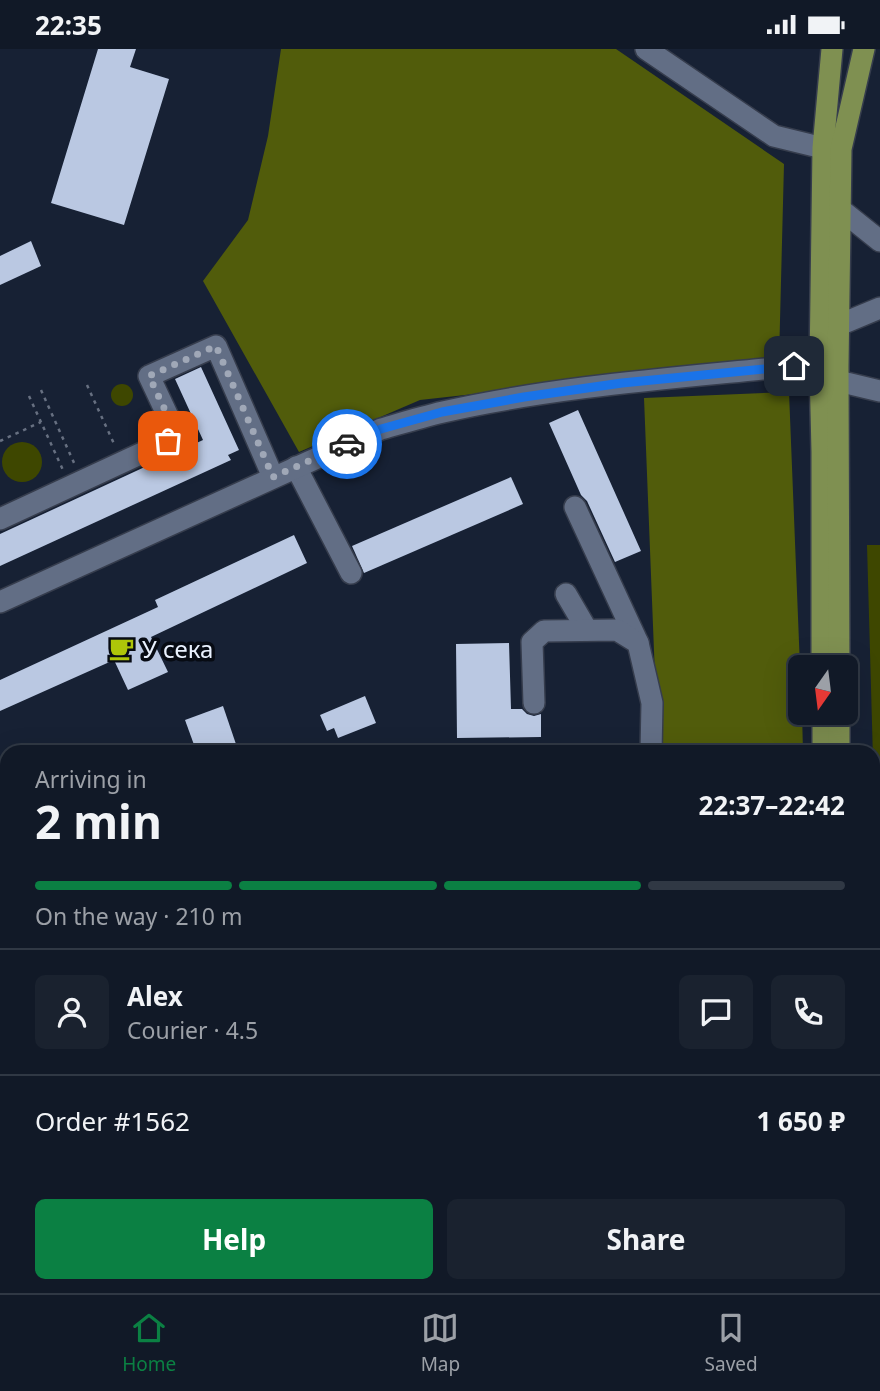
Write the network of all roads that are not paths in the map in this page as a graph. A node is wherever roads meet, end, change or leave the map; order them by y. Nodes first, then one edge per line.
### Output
1 (646, 49) edge
2 (832, 49) edge
3 (864, 49) edge
4 (832, 149) junction
5 (840, 209) junction
6 (880, 241) edge
7 (880, 307) edge
8 (839, 325) junction
9 (832, 372) junction
10 (880, 391) edge
11 (296, 467) junction
12 (273, 477) junction
13 (575, 507) dead end
14 (0, 519) edge
15 (351, 573) dead end
16 (566, 594) dead end
17 (0, 602) edge
18 (587, 631) junction
19 (638, 643) junction
20 (822, 655) edge
21 (839, 655) edge
22 (534, 703) dead end
23 (822, 725) edge
24 (839, 725) edge
25 (651, 745) edge
26 (823, 745) edge
27 (839, 745) edge

1 - 4 street
2 - 4 main road
3 - 4 main road
4 - 5 main road
4 - 9 main road
5 - 6 street
5 - 8 main road
7 - 8 street
8 - 9 main road
9 - 10 street
9 - 11 street
9 - 20 main road
9 - 21 main road
11 - 12 street
11 - 15 street
12 - 14 street
12 - 17 street
13 - 19 street
16 - 18 street
18 - 19 street
18 - 22 street
19 - 25 street
23 - 26 main road
24 - 27 main road

